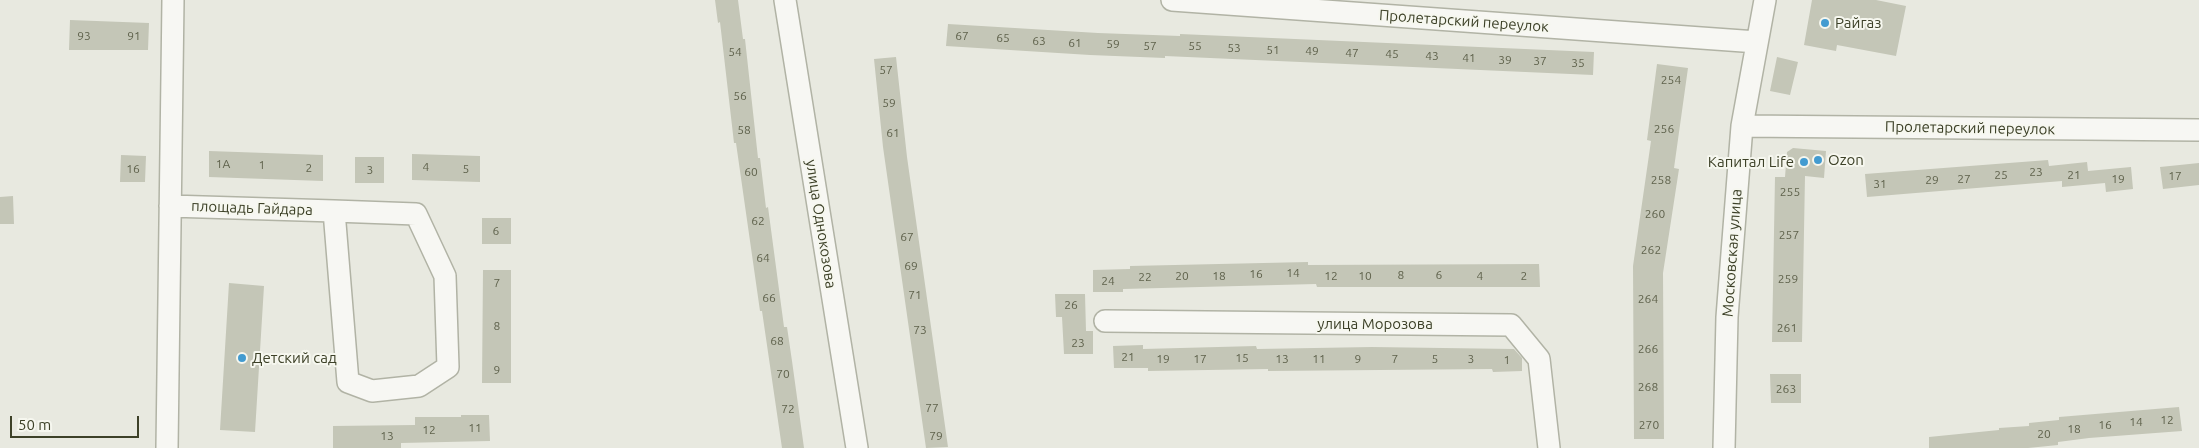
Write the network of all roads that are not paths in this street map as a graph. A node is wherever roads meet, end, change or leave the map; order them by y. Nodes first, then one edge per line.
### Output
1 (173, 0) edge
2 (785, 0) edge
3 (1172, 0) edge
4 (1765, 0) edge
5 (1757, 42) junction
6 (1742, 126) junction
7 (2199, 130) edge
8 (170, 206) junction
9 (334, 211) junction
10 (1105, 321) dead end
11 (167, 448) edge
12 (857, 448) edge
13 (1549, 448) edge
14 (1724, 448) edge

1 - 8 street
2 - 12 street, улица Однокозова
3 - 5 street, Пролетарский переулок
4 - 5 street, Московская улица
5 - 6 street, Московская улица
6 - 7 street, Пролетарский переулок
6 - 14 street, Московская улица
8 - 9 street, площадь Гайдара
8 - 11 street
9 - 9 street, площадь Гайдара
10 - 13 street, улица Морозова

